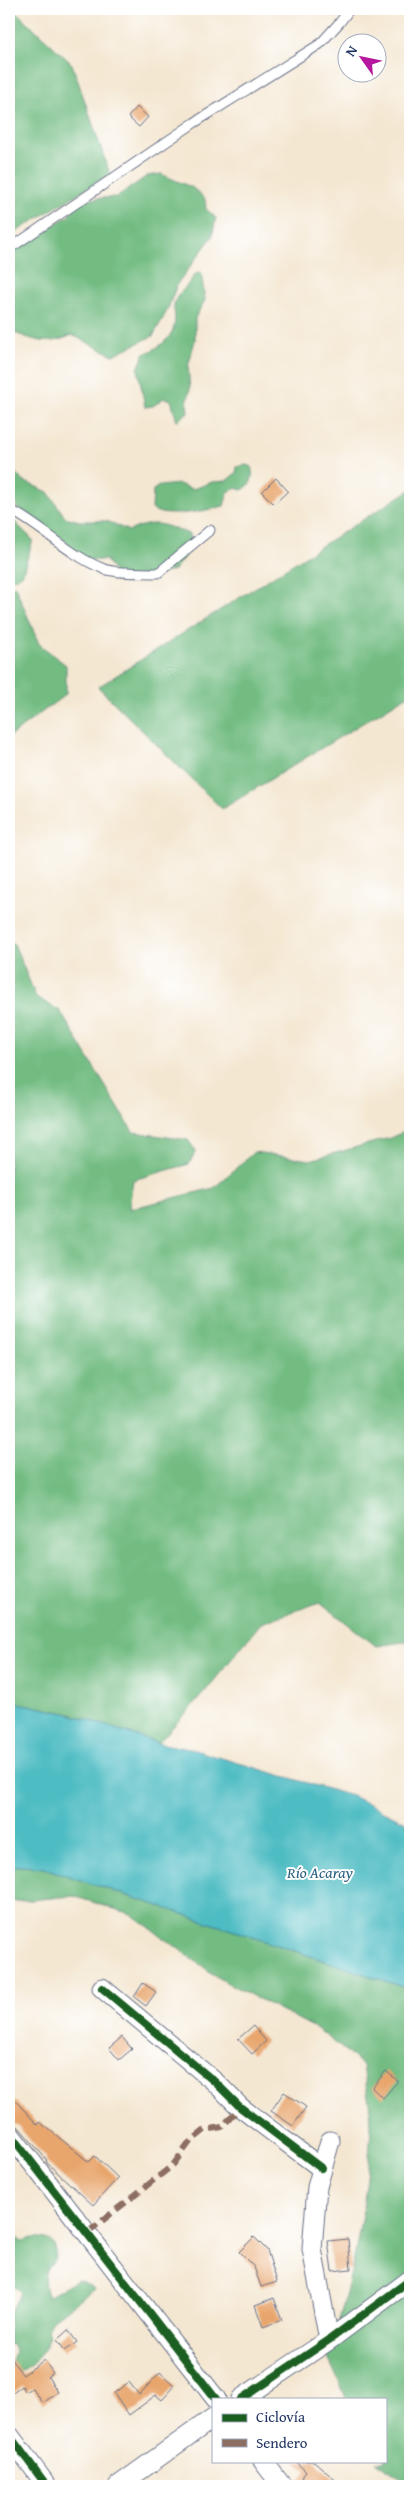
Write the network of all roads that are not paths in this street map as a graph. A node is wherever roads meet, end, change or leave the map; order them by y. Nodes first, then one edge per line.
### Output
1 (350, 9) edge
2 (9, 249) edge
3 (9, 509) edge
4 (210, 530) dead end
5 (102, 1988) dead end
6 (9, 2133) edge
7 (330, 2141) dead end
8 (321, 2168) junction
9 (410, 2280) edge
10 (329, 2340) junction
11 (215, 2398) edge
12 (242, 2398) edge
13 (212, 2419) edge
14 (9, 2435) edge
15 (264, 2462) edge
16 (47, 2486) edge
17 (118, 2486) edge
18 (282, 2486) edge

1 - 2 lane
3 - 4 lane
5 - 8 street
6 - 11 street
7 - 8 street
8 - 10 street
9 - 10 street
10 - 12 street
13 - 17 street
14 - 16 street
15 - 18 street

